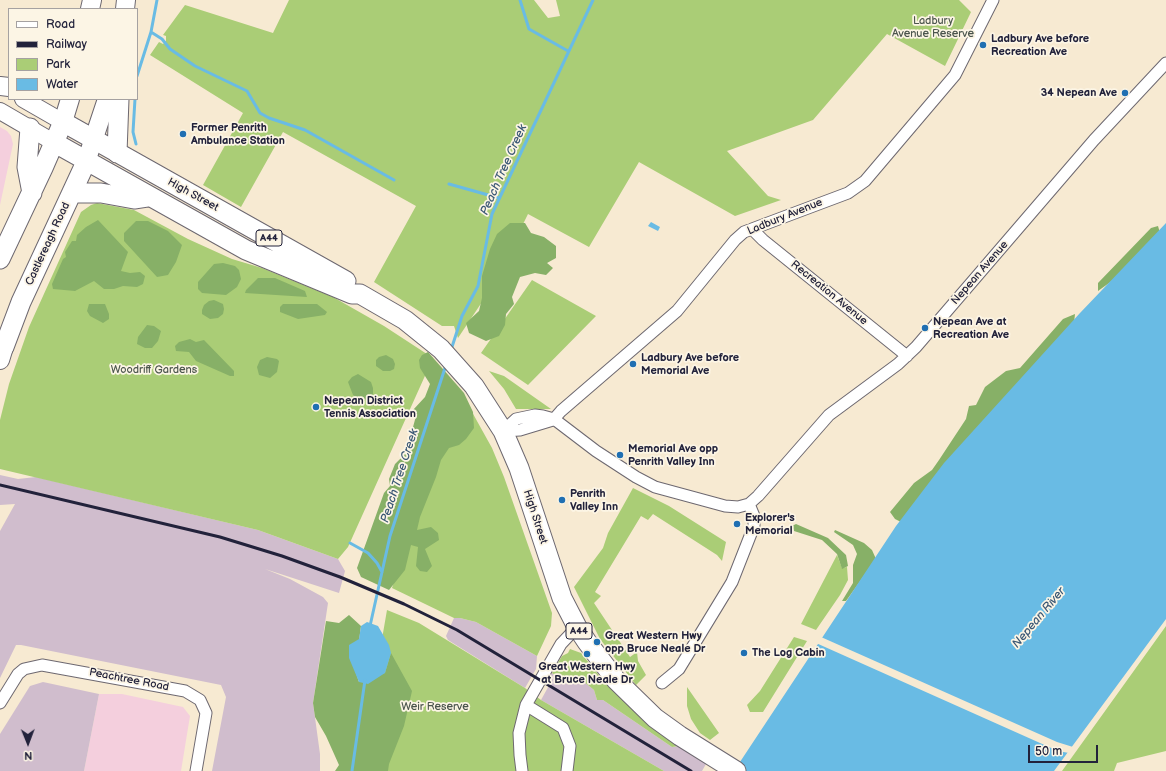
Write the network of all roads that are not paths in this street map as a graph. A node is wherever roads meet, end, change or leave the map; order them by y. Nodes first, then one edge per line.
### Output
1 (993, 0) edge
2 (1166, 63) edge
3 (25, 100) edge
4 (70, 100) edge
5 (107, 100) edge
6 (119, 100) edge
7 (0, 111) edge
8 (63, 122) junction
9 (30, 128) junction
10 (94, 140) junction
11 (55, 143) junction
12 (117, 153) junction
13 (86, 162) junction
14 (32, 193) junction
15 (72, 193) junction
16 (151, 196) junction
17 (752, 229) junction
18 (0, 259) edge
19 (360, 294) junction
20 (4, 341) edge
21 (907, 356) junction
22 (554, 420) junction
23 (503, 431) junction
24 (749, 504) junction
25 (576, 627) junction
26 (662, 683) dead end
27 (0, 703) edge
28 (526, 705) junction
29 (196, 771) edge
30 (522, 771) edge
31 (567, 771) edge
32 (736, 771) edge

1 - 17 street, Ladbury Avenue
2 - 21 street, Nepean Avenue
3 - 8 main road, High Street
4 - 8 main road
5 - 10 main road
6 - 12 highway
7 - 9 main road, High Street
8 - 10 highway, High Street / A44
8 - 11 highway
9 - 11 main road, High Street
9 - 14 highway
10 - 12 highway, High Street / A44
10 - 13 main road
11 - 13 highway, High Street
11 - 14 highway
12 - 19 highway, High Street / A44
13 - 15 highway, Castlereagh Road
13 - 16 highway, High Street / A44
14 - 18 highway
15 - 16 highway
15 - 20 highway, Castlereagh Road
16 - 19 highway, High Street / A44
17 - 21 street, Recreation Avenue
17 - 22 street, Ladbury Avenue
19 - 23 highway, High Street / A44
21 - 24 street, Nepean Avenue
22 - 23 street
22 - 24 street
23 - 25 highway, High Street / A44
24 - 26 street
25 - 28 street
25 - 32 highway, High Street / A44
27 - 29 street, Peachtree Road
28 - 30 street
28 - 31 street

